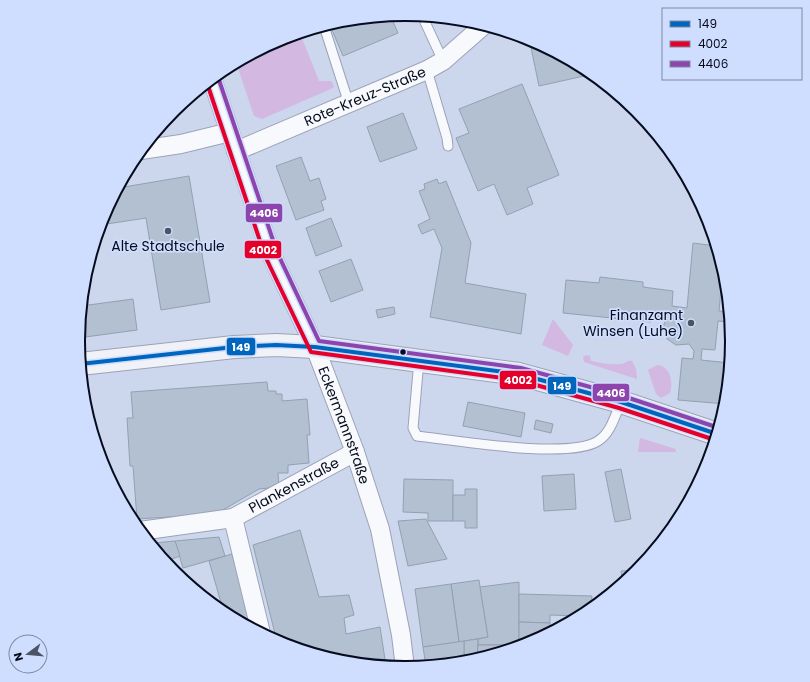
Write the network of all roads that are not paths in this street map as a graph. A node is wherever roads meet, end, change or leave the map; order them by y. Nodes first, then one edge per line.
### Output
1 (425, 22) dead end
2 (479, 30) edge
3 (326, 31) edge
4 (443, 61) junction
5 (426, 70) junction
6 (214, 84) edge
7 (348, 104) junction
8 (230, 132) junction
9 (448, 146) dead end
10 (149, 149) edge
11 (236, 151) junction
12 (315, 347) junction
13 (419, 360) junction
14 (86, 363) edge
15 (621, 402) junction
16 (712, 432) edge
17 (355, 452) junction
18 (233, 518) junction
19 (147, 530) edge
20 (259, 626) edge
21 (404, 661) edge

1 - 4 lane
2 - 4 street, Rote-Kreuz-Straße
3 - 7 lane
4 - 5 street, Rote-Kreuz-Straße
5 - 7 street, Rote-Kreuz-Straße
5 - 9 lane
6 - 8 street, Eckermannstraße
7 - 11 street, Rote-Kreuz-Straße
8 - 10 street
8 - 11 street, Eckermannstraße
11 - 12 street, Eckermannstraße
12 - 13 main road
12 - 14 main road
12 - 17 street, Eckermannstraße
13 - 15 main road
13 - 15 lane
15 - 16 main road
17 - 18 street, Plankenstraße
17 - 21 street, Eckermannstraße
18 - 19 street, Plankenstraße
18 - 20 street, Plankenstraße

